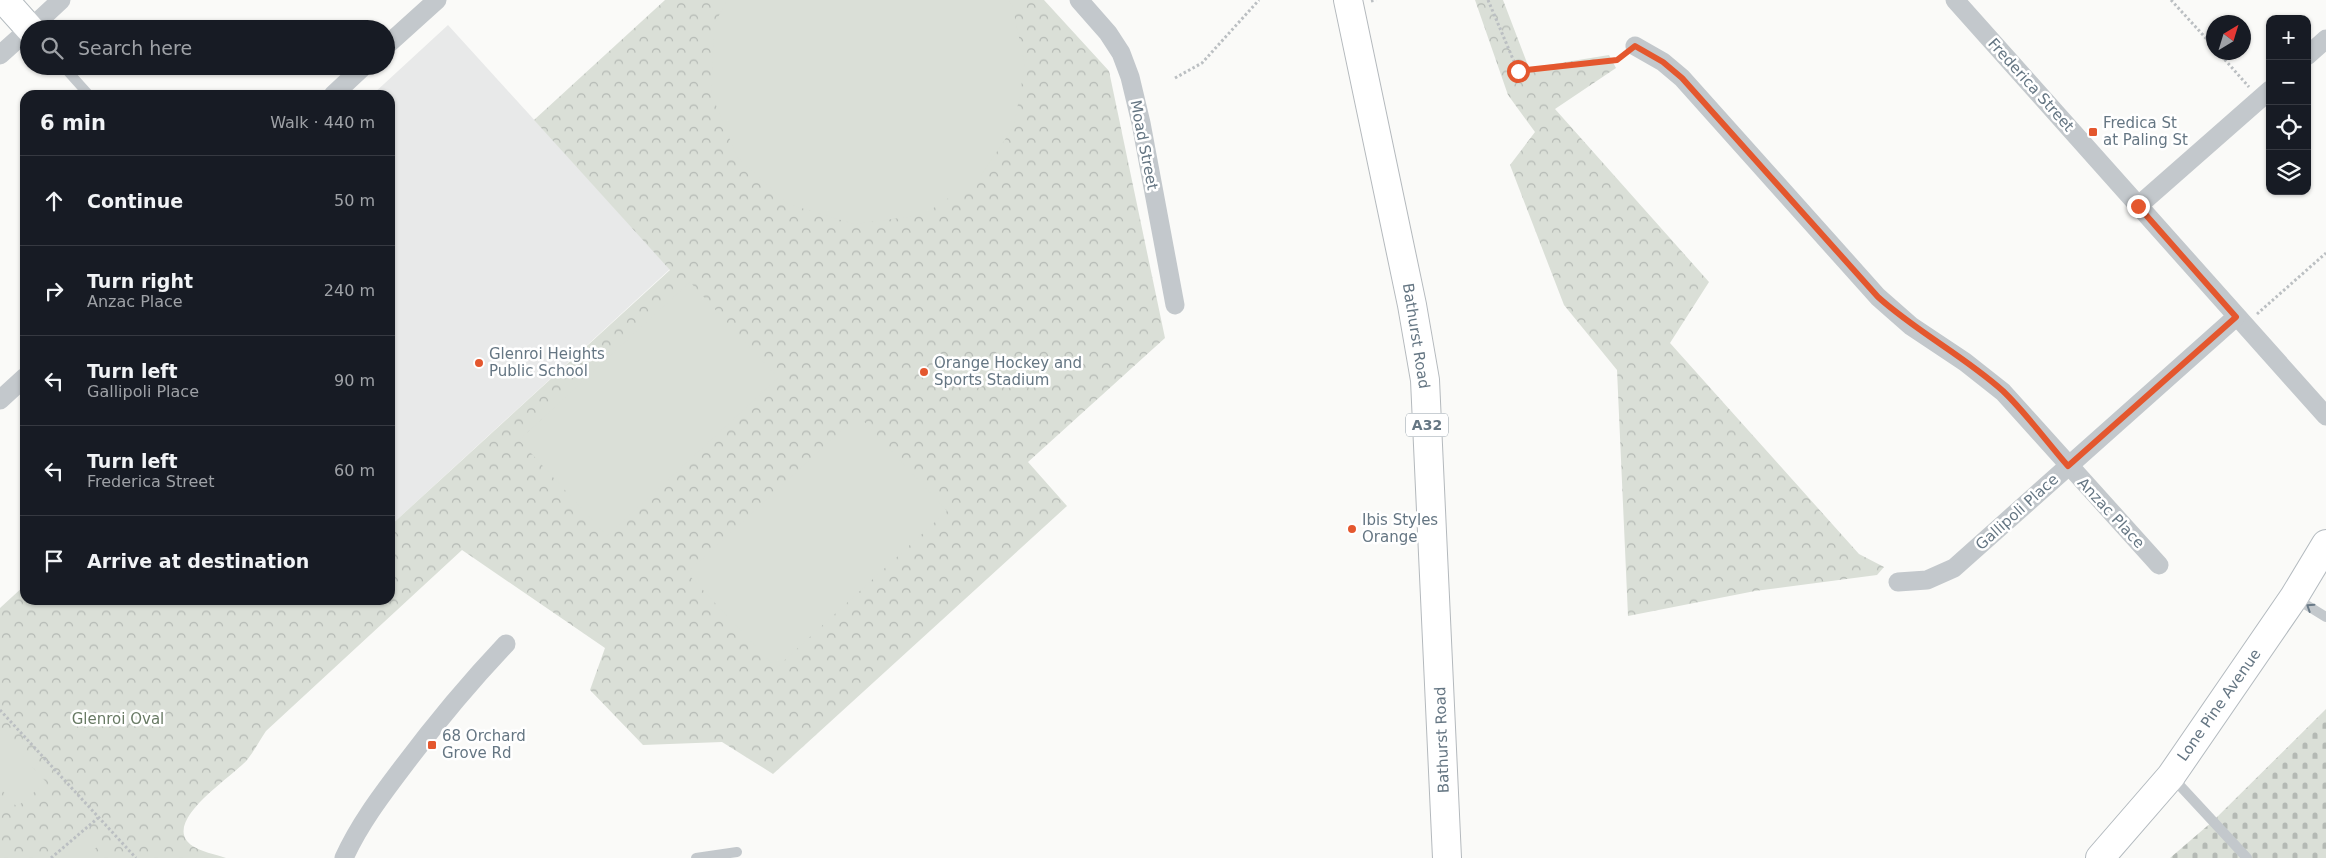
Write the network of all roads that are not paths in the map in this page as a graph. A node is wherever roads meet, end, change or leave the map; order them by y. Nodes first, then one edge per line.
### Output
1 (4, 0) edge
2 (61, 0) edge
3 (437, 0) edge
4 (1080, 0) edge
5 (1359, 0) edge
6 (1955, 0) edge
7 (21, 20) edge
8 (39, 20) edge
9 (20, 37) edge
10 (395, 38) edge
11 (2326, 39) edge
12 (1635, 46) road end
13 (2311, 52) edge
14 (0, 55) edge
15 (72, 75) edge
16 (354, 75) edge
17 (85, 90) edge
18 (338, 90) edge
19 (2265, 94) edge
20 (2138, 206) junction
21 (1175, 305) dead end
22 (2240, 321) junction
23 (20, 382) edge
24 (0, 400) edge
25 (2326, 416) edge
26 (2068, 466) junction
27 (2326, 544) edge
28 (2158, 565) dead end
29 (1898, 582) dead end
30 (2294, 597) junction
31 (2326, 617) edge
32 (506, 644) dead end
33 (2171, 776) junction
34 (737, 852) dead end
35 (344, 858) edge
36 (696, 858) edge
37 (1447, 858) edge
38 (2100, 858) edge
39 (2247, 858) edge

1 - 7 main road
2 - 8 street
3 - 10 street
4 - 21 street, Moad Street
5 - 37 main road, Bathurst Road / A32
6 - 20 street, Frederica Street
9 - 14 street
11 - 13 street
12 - 26 street, Anzac Place
15 - 17 lane
16 - 18 street
19 - 20 street
20 - 22 street, Frederica Street
22 - 25 street, Frederica Street
22 - 26 street, Gallipoli Place
23 - 24 street
26 - 28 street, Anzac Place
26 - 29 street, Gallipoli Place
27 - 30 main road, Lone Pine Avenue
31 -> 30 lane
30 - 33 main road, Lone Pine Avenue
32 - 35 street
33 - 38 main road, Lone Pine Avenue
33 - 39 lane
34 - 36 lane

